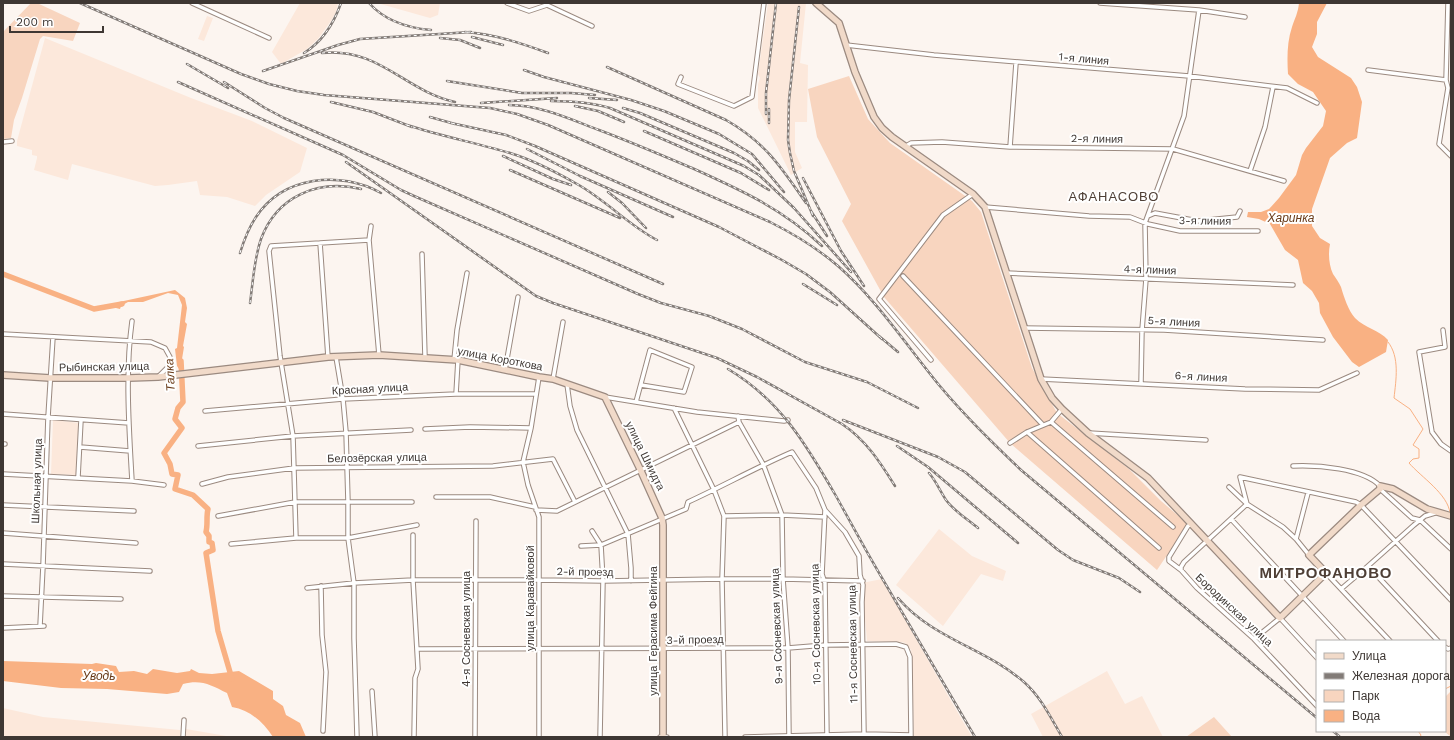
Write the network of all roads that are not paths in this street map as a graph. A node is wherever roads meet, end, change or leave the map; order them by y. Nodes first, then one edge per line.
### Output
1 (192, 3) edge
2 (507, 3) edge
3 (764, 3) edge
4 (816, 3) edge
5 (1100, 3) edge
6 (1448, 3) edge
7 (1200, 10) junction
8 (1246, 17) dead end
9 (592, 26) dead end
10 (269, 38) dead end
11 (846, 45) junction
12 (1016, 63) junction
13 (1368, 70) dead end
14 (1189, 76) junction
15 (681, 78) dead end
16 (1446, 80) junction
17 (1273, 87) junction
18 (1317, 103) dead end
19 (12, 141) dead end
20 (3, 142) edge
21 (906, 146) junction
22 (1010, 147) junction
23 (1173, 149) junction
24 (1451, 156) edge
25 (1250, 171) junction
26 (1284, 181) dead end
27 (973, 194) junction
28 (985, 207) junction
29 (1240, 211) dead end
30 (1148, 216) junction
31 (1146, 223) junction
32 (371, 226) dead end
33 (1258, 230) dead end
34 (370, 240) junction
35 (320, 243) junction
36 (422, 254) dead end
37 (467, 273) dead end
38 (1006, 273) junction
39 (903, 276) dead end
40 (1146, 279) junction
41 (1293, 285) dead end
42 (518, 297) dead end
43 (132, 321) dead end
44 (563, 322) dead end
45 (1024, 328) junction
46 (1142, 330) junction
47 (1443, 330) dead end
48 (3, 334) edge
49 (53, 337) junction
50 (1323, 340) dead end
51 (130, 341) junction
52 (379, 355) junction
53 (328, 357) junction
54 (336, 357) junction
55 (425, 357) junction
56 (456, 360) junction
57 (931, 360) dead end
58 (282, 363) junction
59 (505, 370) junction
60 (204, 371) joint
61 (1357, 373) dead end
62 (3, 375) edge
63 (158, 377) junction
64 (538, 377) junction
65 (50, 378) junction
66 (129, 378) junction
67 (553, 378) junction
68 (1041, 379) junction
69 (1140, 383) junction
70 (568, 384) junction
71 (641, 385) junction
72 (456, 394) junction
73 (536, 394) junction
74 (605, 397) junction
75 (343, 399) junction
76 (636, 402) junction
77 (288, 403) junction
78 (674, 408) junction
79 (1062, 409) junction
80 (205, 411) dead end
81 (3, 414) edge
82 (738, 416) junction
83 (48, 417) junction
84 (81, 420) junction
85 (788, 420) dead end
86 (739, 422) junction
87 (1051, 422) junction
88 (129, 423) junction
89 (1043, 425) junction
90 (531, 428) junction
91 (425, 429) dead end
92 (411, 430) dead end
93 (346, 432) junction
94 (1027, 432) junction
95 (1088, 433) junction
96 (293, 436) junction
97 (1206, 440) dead end
98 (1010, 443) dead end
99 (692, 445) junction
100 (198, 446) dead end
101 (80, 447) junction
102 (130, 451) junction
103 (1451, 451) edge
104 (523, 462) junction
105 (763, 464) junction
106 (1293, 466) dead end
107 (294, 468) junction
108 (348, 468) junction
109 (640, 469) junction
110 (3, 474) edge
111 (46, 475) junction
112 (78, 477) junction
113 (132, 481) junction
114 (202, 484) dead end
115 (164, 485) dead end
116 (1229, 486) dead end
117 (605, 487) junction
118 (1380, 487) junction
119 (714, 490) junction
120 (1308, 493) junction
121 (436, 497) dead end
122 (295, 502) junction
123 (348, 502) junction
124 (412, 502) dead end
125 (574, 502) junction
126 (1247, 504) junction
127 (3, 505) edge
128 (1361, 505) junction
129 (45, 507) junction
130 (535, 509) junction
131 (825, 510) junction
132 (134, 511) dead end
133 (1435, 513) junction
134 (782, 515) junction
135 (218, 516) dead end
136 (724, 516) junction
137 (1451, 516) edge
138 (825, 517) junction
139 (662, 518) junction
140 (1231, 519) junction
141 (1420, 520) junction
142 (476, 521) dead end
143 (1192, 524) junction
144 (663, 525) joint
145 (417, 526) dead end
146 (1173, 527) dead end
147 (592, 531) dead end
148 (3, 534) edge
149 (628, 534) junction
150 (413, 535) dead end
151 (44, 536) junction
152 (296, 538) junction
153 (348, 538) junction
154 (1296, 539) junction
155 (1208, 541) junction
156 (136, 543) dead end
157 (1396, 543) junction
158 (231, 544) dead end
159 (601, 545) junction
160 (581, 546) dead end
161 (1159, 548) dead end
162 (1451, 549) edge
163 (1309, 555) junction
164 (3, 564) edge
165 (43, 566) junction
166 (1368, 566) junction
167 (1181, 570) junction
168 (150, 571) dead end
169 (1326, 573) junction
170 (722, 578) junction
171 (783, 579) junction
172 (413, 580) junction
173 (474, 580) junction
174 (538, 580) junction
175 (662, 580) junction
176 (824, 580) junction
177 (603, 581) junction
178 (631, 581) junction
179 (862, 581) junction
180 (354, 583) junction
181 (322, 586) junction
182 (307, 588) dead end
183 (1341, 589) junction
184 (1302, 595) junction
185 (3, 596) edge
186 (40, 598) junction
187 (121, 599) dead end
188 (1451, 600) edge
189 (1280, 618) junction
190 (3, 628) edge
191 (1254, 639) junction
192 (1343, 640) edge
193 (1389, 640) edge
194 (1437, 640) edge
195 (862, 644) junction
196 (826, 645) junction
197 (539, 648) junction
198 (724, 648) junction
199 (788, 648) junction
200 (417, 649) junction
201 (663, 649) junction
202 (476, 650) junction
203 (602, 650) junction
204 (1316, 657) edge
205 (372, 691) dead end
206 (1316, 705) edge
207 (184, 720) dead end
208 (324, 731) dead end
209 (789, 736) edge
210 (827, 736) edge
211 (864, 736) edge
212 (911, 736) edge
213 (183, 737) edge
214 (357, 737) edge
215 (375, 737) edge
216 (414, 737) edge
217 (475, 737) edge
218 (539, 737) edge
219 (600, 737) edge
220 (660, 737) edge
221 (663, 737) edge
222 (667, 737) edge
223 (725, 737) edge
224 (745, 737) edge

1 - 10 street
2 - 9 street
3 - 15 street
4 - 11 street
5 - 7 street
6 - 16 street
7 - 8 street
7 - 14 street
11 - 12 street, 1-я линия
11 - 21 street
12 - 14 street, 1-я линия
12 - 22 street
13 - 16 street
14 - 17 street, 1-я линия
14 - 23 street
16 - 24 street
17 - 18 street, 1-я линия
17 - 25 street
19 - 20 street
21 - 22 street, 2-я линия
21 - 27 street
22 - 23 street, 2-я линия
23 - 25 street, 2-я линия
23 - 30 street
25 - 26 street, 2-я линия
27 - 28 street
27 - 57 street
28 - 31 street, 3-я линия
28 - 38 street
29 - 30 street
30 - 31 street
31 - 33 street, 3-я линия
31 - 40 street
32 - 34 street
34 - 35 street
34 - 52 street
35 - 53 street
35 - 58 street
36 - 55 street
37 - 56 street
38 - 40 street, 4-я линия
38 - 45 street
39 - 89 street
40 - 41 street, 4-я линия
40 - 46 street
42 - 59 street
43 - 51 street
44 - 67 street
45 - 46 street, 5-я линия
45 - 68 street
46 - 50 street, 5-я линия
46 - 69 street
47 - 103 street
48 - 49 street
49 - 51 street
49 - 65 street, Школьная улица
51 - 63 street
51 - 66 street
52 - 54 street, улица Короткова
52 - 55 street, улица Короткова
53 - 54 street, улица Короткова
53 - 58 street, улица Короткова
54 - 75 street
55 - 56 street, улица Короткова
56 - 59 street, улица Короткова
56 - 72 street
58 - 60 street, улица Короткова
58 - 77 street
59 - 64 street, улица Короткова
60 - 63 street, Рыбинская улица
61 - 69 street, 6-я линия
62 - 65 street, Рыбинская улица
63 - 66 street, Рыбинская улица
64 - 67 street, улица Короткова
64 - 73 street
65 - 66 street, Рыбинская улица
65 - 83 street, Школьная улица
66 - 88 street
67 - 70 street, улица Короткова
68 - 69 street, 6-я линия
68 - 79 street
70 - 74 street, улица Короткова
70 - 117 street
71 - 71 street
71 - 76 street
72 - 73 street, Красная улица
72 - 75 street, Красная улица
73 - 90 street
74 - 76 street, улица Короткова
74 - 109 street, улица Шмидта
75 - 77 street, Красная улица
75 - 93 street
76 - 78 street, улица Короткова
77 - 80 street, Красная улица
77 - 96 street
78 - 82 street, улица Короткова
78 - 99 street
79 - 87 street
79 - 95 street
81 - 83 street
82 - 85 street, улица Короткова
82 - 86 street
83 - 84 street
83 - 111 street, Школьная улица
84 - 88 street
84 - 101 street
86 - 99 street
86 - 105 street, 9-я Сосневская улица
87 - 89 street
87 - 146 street
88 - 102 street
89 - 94 street
90 - 91 street
90 - 104 street
92 - 93 street
93 - 96 street
93 - 108 street
94 - 98 street
94 - 161 street
95 - 97 street
95 - 143 street
96 - 100 street
96 - 107 street
99 - 109 street
99 - 119 street
101 - 102 street
101 - 112 street
102 - 113 street
104 - 108 street, Белозёрская улица
104 - 125 street, Белозёрская улица
104 - 130 street, улица Каравайковой
105 - 119 street
105 - 131 street, 11-я Сосневская улица
105 - 134 street, 9-я Сосневская улица
106 - 118 street
107 - 108 street, Белозёрская улица
107 - 114 street, Белозёрская улица
107 - 122 street
108 - 123 street
109 - 117 street
109 - 139 street, улица Шмидта
110 - 111 street
111 - 112 street
111 - 129 street, Школьная улица
112 - 113 street
113 - 115 street
116 - 126 street
117 - 125 street
117 - 149 street
118 - 128 street
118 - 133 street
118 - 141 street
119 - 136 street
119 - 139 street
120 - 126 street
120 - 128 street
120 - 154 street
121 - 130 street
122 - 123 street
122 - 135 street
122 - 152 street
123 - 124 street
123 - 153 street
125 - 130 street
126 - 140 street
126 - 154 street
127 - 129 street
128 - 157 street
128 - 163 street
129 - 132 street
129 - 151 street, Школьная улица
130 - 174 street, улица Каравайковой
131 - 138 street, 10-я Сосневская улица
131 - 179 street, 11-я Сосневская улица
133 - 137 street
133 - 141 street
134 - 136 street
134 - 138 street
134 - 171 street, 9-я Сосневская улица
136 - 170 street
138 - 176 street, 10-я Сосневская улица
139 - 144 street, улица Шмидта
139 - 149 street
140 - 155 street
140 - 184 street
141 - 157 street
141 - 162 street
142 - 173 street, 4-я Сосневская улица
143 - 155 street
143 - 167 street, Бородинская улица
144 - 175 street, улица Герасима Фейгина
145 - 153 street
147 - 159 street
148 - 151 street
149 - 159 street
149 - 178 street
150 - 172 street
151 - 156 street
151 - 165 street, Школьная улица
152 - 153 street
152 - 158 street
153 - 180 street
154 - 163 street
155 - 167 street
155 - 189 street
157 - 166 street
157 - 188 street
159 - 160 street
159 - 177 street
163 - 169 street
164 - 165 street
165 - 168 street
165 - 186 street, Школьная улица
166 - 183 street
166 - 194 street
167 - 191 street, Бородинская улица
169 - 183 street
169 - 184 street
170 - 171 street, 2-й проезд
170 - 175 street, 2-й проезд
170 - 198 street
171 - 176 street, 2-й проезд
171 - 199 street, 9-я Сосневская улица
172 - 173 street, 2-й проезд
172 - 180 street, 2-й проезд
172 - 200 street
173 - 174 street, 2-й проезд
173 - 202 street, 4-я Сосневская улица
174 - 177 street, 2-й проезд
174 - 197 street, улица Каравайковой
175 - 178 street, 2-й проезд
175 - 201 street, улица Герасима Фейгина
176 - 179 street, 2-й проезд
176 - 196 street, 10-я Сосневская улица
177 - 178 street, 2-й проезд
177 - 203 street
179 - 195 street, 11-я Сосневская улица
180 - 181 street, 2-й проезд
180 - 214 street
181 - 182 street, 2-й проезд
181 - 208 street
183 - 193 street
184 - 189 street
184 - 192 street
185 - 186 street
186 - 187 street
186 - 190 street, Школьная улица
189 - 191 street
189 - 204 street
191 - 206 street, Бородинская улица
195 - 196 street, 3-й проезд
195 - 211 street, 11-я Сосневская улица
195 - 212 street, 3-й проезд
196 - 199 street, 3-й проезд
196 - 210 street, 10-я Сосневская улица
197 - 202 street, 3-й проезд
197 - 203 street, 3-й проезд
197 - 218 street, улица Каравайковой
198 - 199 street, 3-й проезд
198 - 201 street, 3-й проезд
198 - 223 street
199 - 209 street, 9-я Сосневская улица
200 - 202 street, 3-й проезд
200 - 216 street
201 - 203 street, 3-й проезд
201 - 221 street, улица Герасима Фейгина
202 - 217 street, 4-я Сосневская улица
203 - 219 street
205 - 215 street
207 - 213 street
209 - 210 street
209 - 224 street
210 - 211 street
211 - 212 street
220 - 221 street
221 - 222 street

